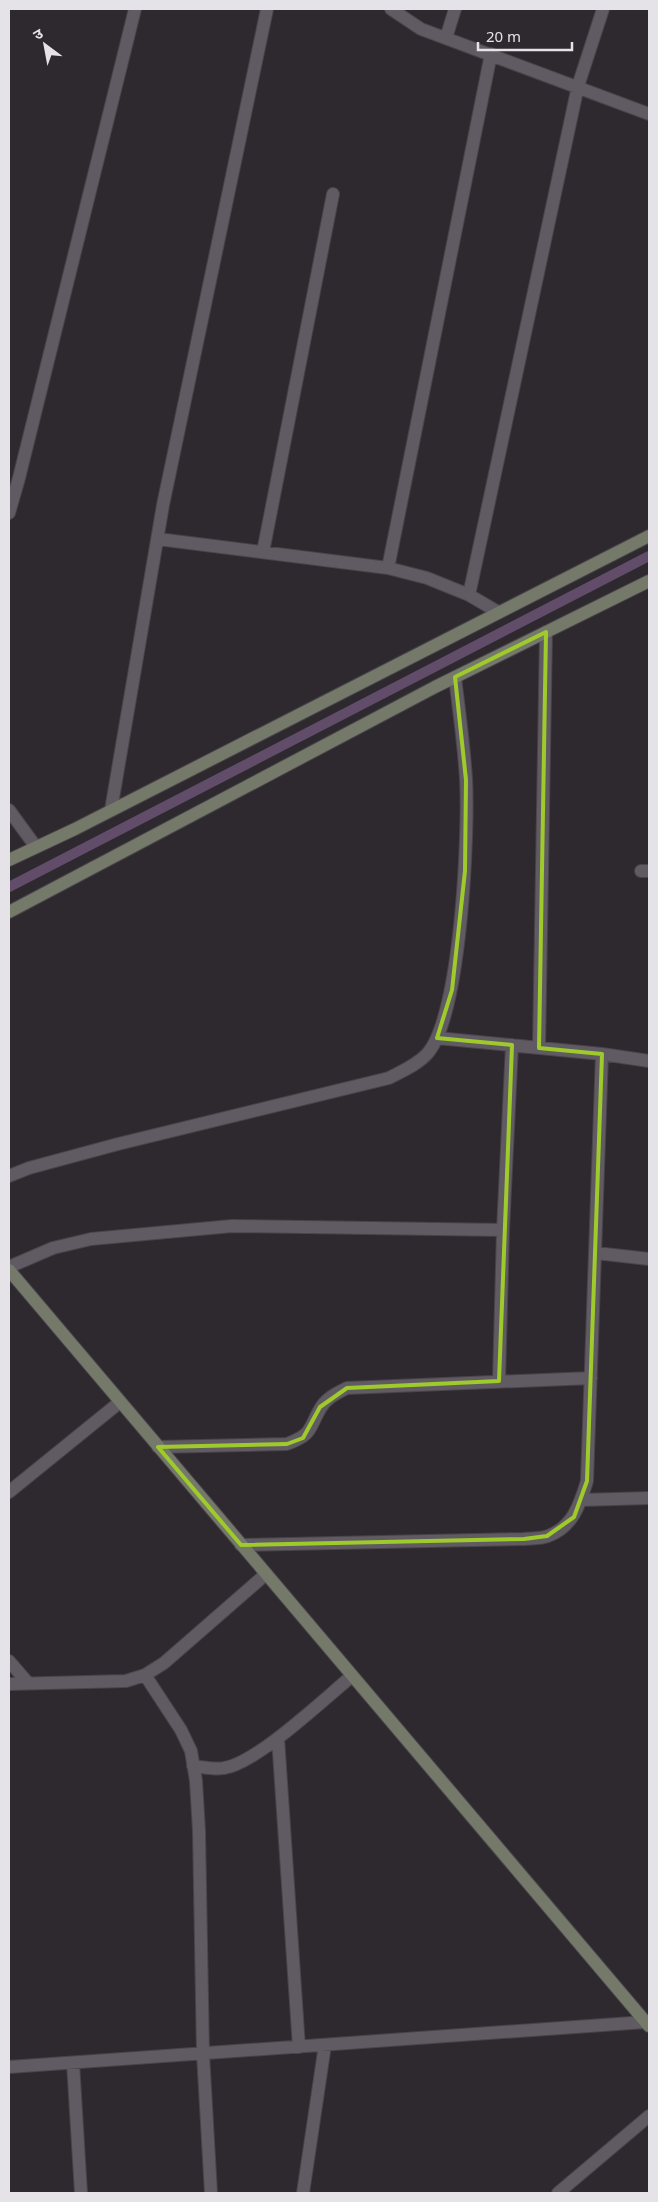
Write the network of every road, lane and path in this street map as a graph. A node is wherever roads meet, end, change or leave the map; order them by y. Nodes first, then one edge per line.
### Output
1 (135, 9) edge
2 (267, 9) edge
3 (391, 9) edge
4 (455, 9) edge
5 (603, 9) edge
6 (446, 38) junction
7 (491, 54) junction
8 (578, 86) junction
9 (649, 114) edge
10 (333, 194) dead end
11 (9, 513) edge
12 (649, 536) edge
13 (158, 539) junction
14 (263, 552) junction
15 (388, 568) junction
16 (649, 580) edge
17 (469, 595) junction
18 (498, 612) junction
19 (546, 632) junction
20 (455, 677) junction
21 (9, 810) edge
22 (111, 810) junction
23 (36, 847) junction
24 (9, 860) edge
25 (9, 912) edge
26 (437, 1038) junction
27 (512, 1045) junction
28 (539, 1048) junction
29 (602, 1054) junction
30 (649, 1061) edge
31 (9, 1176) edge
32 (503, 1230) junction
33 (596, 1253) junction
34 (649, 1259) edge
35 (9, 1268) edge
36 (591, 1378) junction
37 (499, 1382) junction
38 (120, 1402) junction
39 (158, 1447) junction
40 (9, 1492) edge
41 (649, 1498) edge
42 (581, 1500) junction
43 (241, 1545) junction
44 (266, 1574) junction
45 (9, 1661) edge
46 (145, 1675) junction
47 (352, 1676) junction
48 (28, 1683) junction
49 (9, 1684) edge
50 (278, 1738) junction
51 (193, 1766) junction
52 (648, 2024) edge
53 (325, 2045) junction
54 (299, 2048) junction
55 (203, 2054) junction
56 (73, 2063) junction
57 (9, 2067) edge
58 (649, 2116) edge
59 (81, 2193) edge
60 (211, 2193) edge
61 (303, 2193) edge
62 (558, 2193) edge

1 - 11 street
2 - 13 street
3 - 6 street
4 - 6 street
5 - 8 street
6 - 7 street
7 - 8 street
7 - 15 street
8 - 9 street
8 - 17 street
10 - 14 street
12 - 18 street
13 - 14 street
13 - 22 street
14 - 15 street
15 - 17 street
16 - 19 street
17 - 18 street
18 - 22 street
19 - 20 street
19 - 28 street
20 - 25 street
20 - 26 street
21 - 23 street
22 - 23 street
23 - 24 street
26 - 27 street
26 - 31 street
27 - 28 street
27 - 32 street
28 - 29 street
29 - 30 street
29 - 33 street
32 - 35 street
32 - 37 street
33 - 34 street
33 - 36 street
35 - 38 street
36 - 37 street
36 - 42 street
37 - 39 street
38 - 39 street
38 - 40 street
39 - 43 street
41 - 42 street
42 - 43 street
43 - 44 street
44 - 46 street
44 - 47 street
45 - 48 street
46 - 48 street
46 - 51 street
47 - 50 street
47 - 52 street
48 - 49 street
50 - 51 street
50 - 54 street
51 - 55 street
52 - 53 street
53 - 54 street
53 - 61 street
54 - 55 street
55 - 56 street
55 - 60 street
56 - 57 street
56 - 59 street
58 - 62 street

